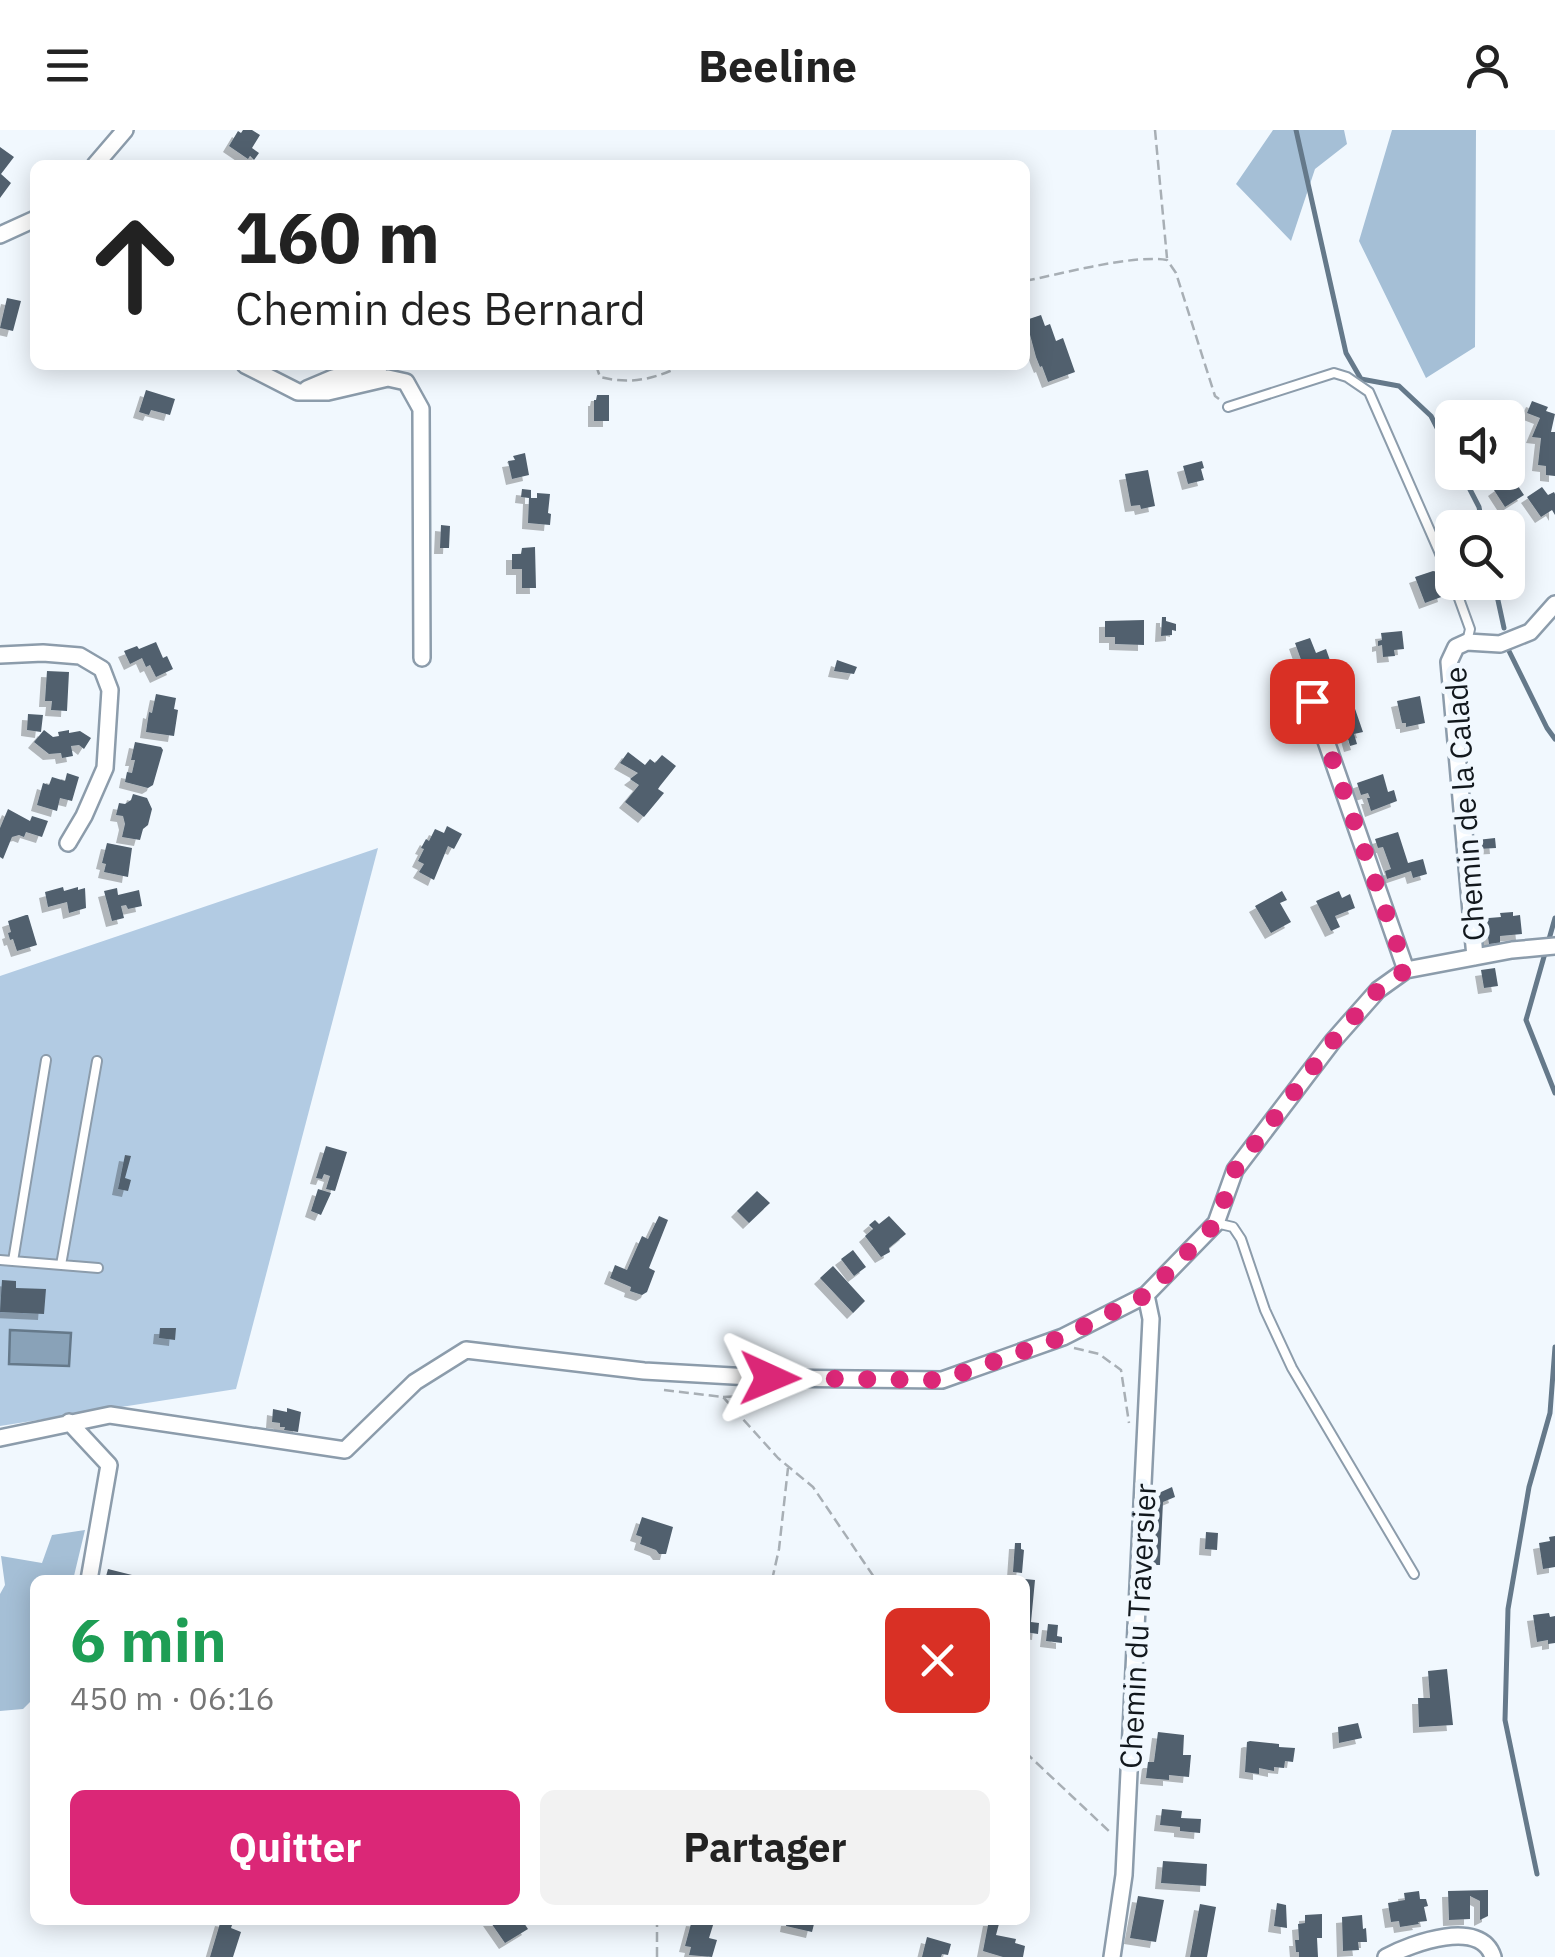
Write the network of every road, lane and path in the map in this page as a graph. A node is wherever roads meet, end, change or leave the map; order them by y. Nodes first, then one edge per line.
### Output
1 (125, 130) edge
2 (1155, 130) edge
3 (99, 160) edge
4 (30, 224) edge
5 (0, 235) edge
6 (1167, 260) junction
7 (1030, 280) edge
8 (256, 370) edge
9 (363, 370) edge
10 (598, 370) edge
11 (673, 370) edge
12 (298, 392) junction
13 (1228, 406) joint
14 (1435, 539) edge
15 (1460, 600) edge
16 (1555, 604) edge
17 (1467, 642) junction
18 (0, 656) edge
19 (422, 658) dead end
20 (1312, 701) dead end
21 (68, 842) dead end
22 (1555, 946) edge
23 (1474, 957) junction
24 (1406, 970) junction
25 (46, 1060) dead end
26 (97, 1061) dead end
27 (1216, 1223) junction
28 (0, 1260) edge
29 (13, 1261) junction
30 (61, 1265) junction
31 (98, 1268) dead end
32 (1146, 1295) junction
33 (1067, 1347) dead end
34 (655, 1388) dead end
35 (770, 1395) dead end
36 (723, 1396) junction
37 (1129, 1421) dead end
38 (69, 1422) junction
39 (0, 1438) edge
40 (788, 1466) junction
41 (1414, 1574) dead end
42 (90, 1575) edge
43 (773, 1575) edge
44 (873, 1575) edge
45 (1030, 1759) edge
46 (1126, 1847) junction
47 (657, 1925) edge
48 (656, 1957) edge
49 (1112, 1957) edge
50 (1386, 1957) edge
51 (1494, 1957) edge

1 - 3 street
2 - 6 path
4 - 5 street
6 - 7 path
6 - 13 path
8 - 12 street
9 - 12 street
10 - 11 path
12 - 19 street
13 - 14 lane
15 - 17 lane
16 - 17 street, Chemin de la Calade
17 - 23 street, Chemin de la Calade
18 - 21 street
20 - 24 street
22 - 23 street
23 - 24 street
24 - 27 street
25 - 29 lane
26 - 30 lane
27 - 32 street
27 - 41 lane
28 - 29 lane
29 - 30 lane
30 - 31 lane
32 - 38 street
32 - 46 street, Chemin du Traversier
33 - 37 path
34 - 36 path
35 - 36 path
36 - 40 path
38 - 39 street
38 - 42 street
40 - 43 path
40 - 44 path
45 - 46 path
46 - 49 street, Chemin du Traversier
47 - 48 path
50 - 51 street

